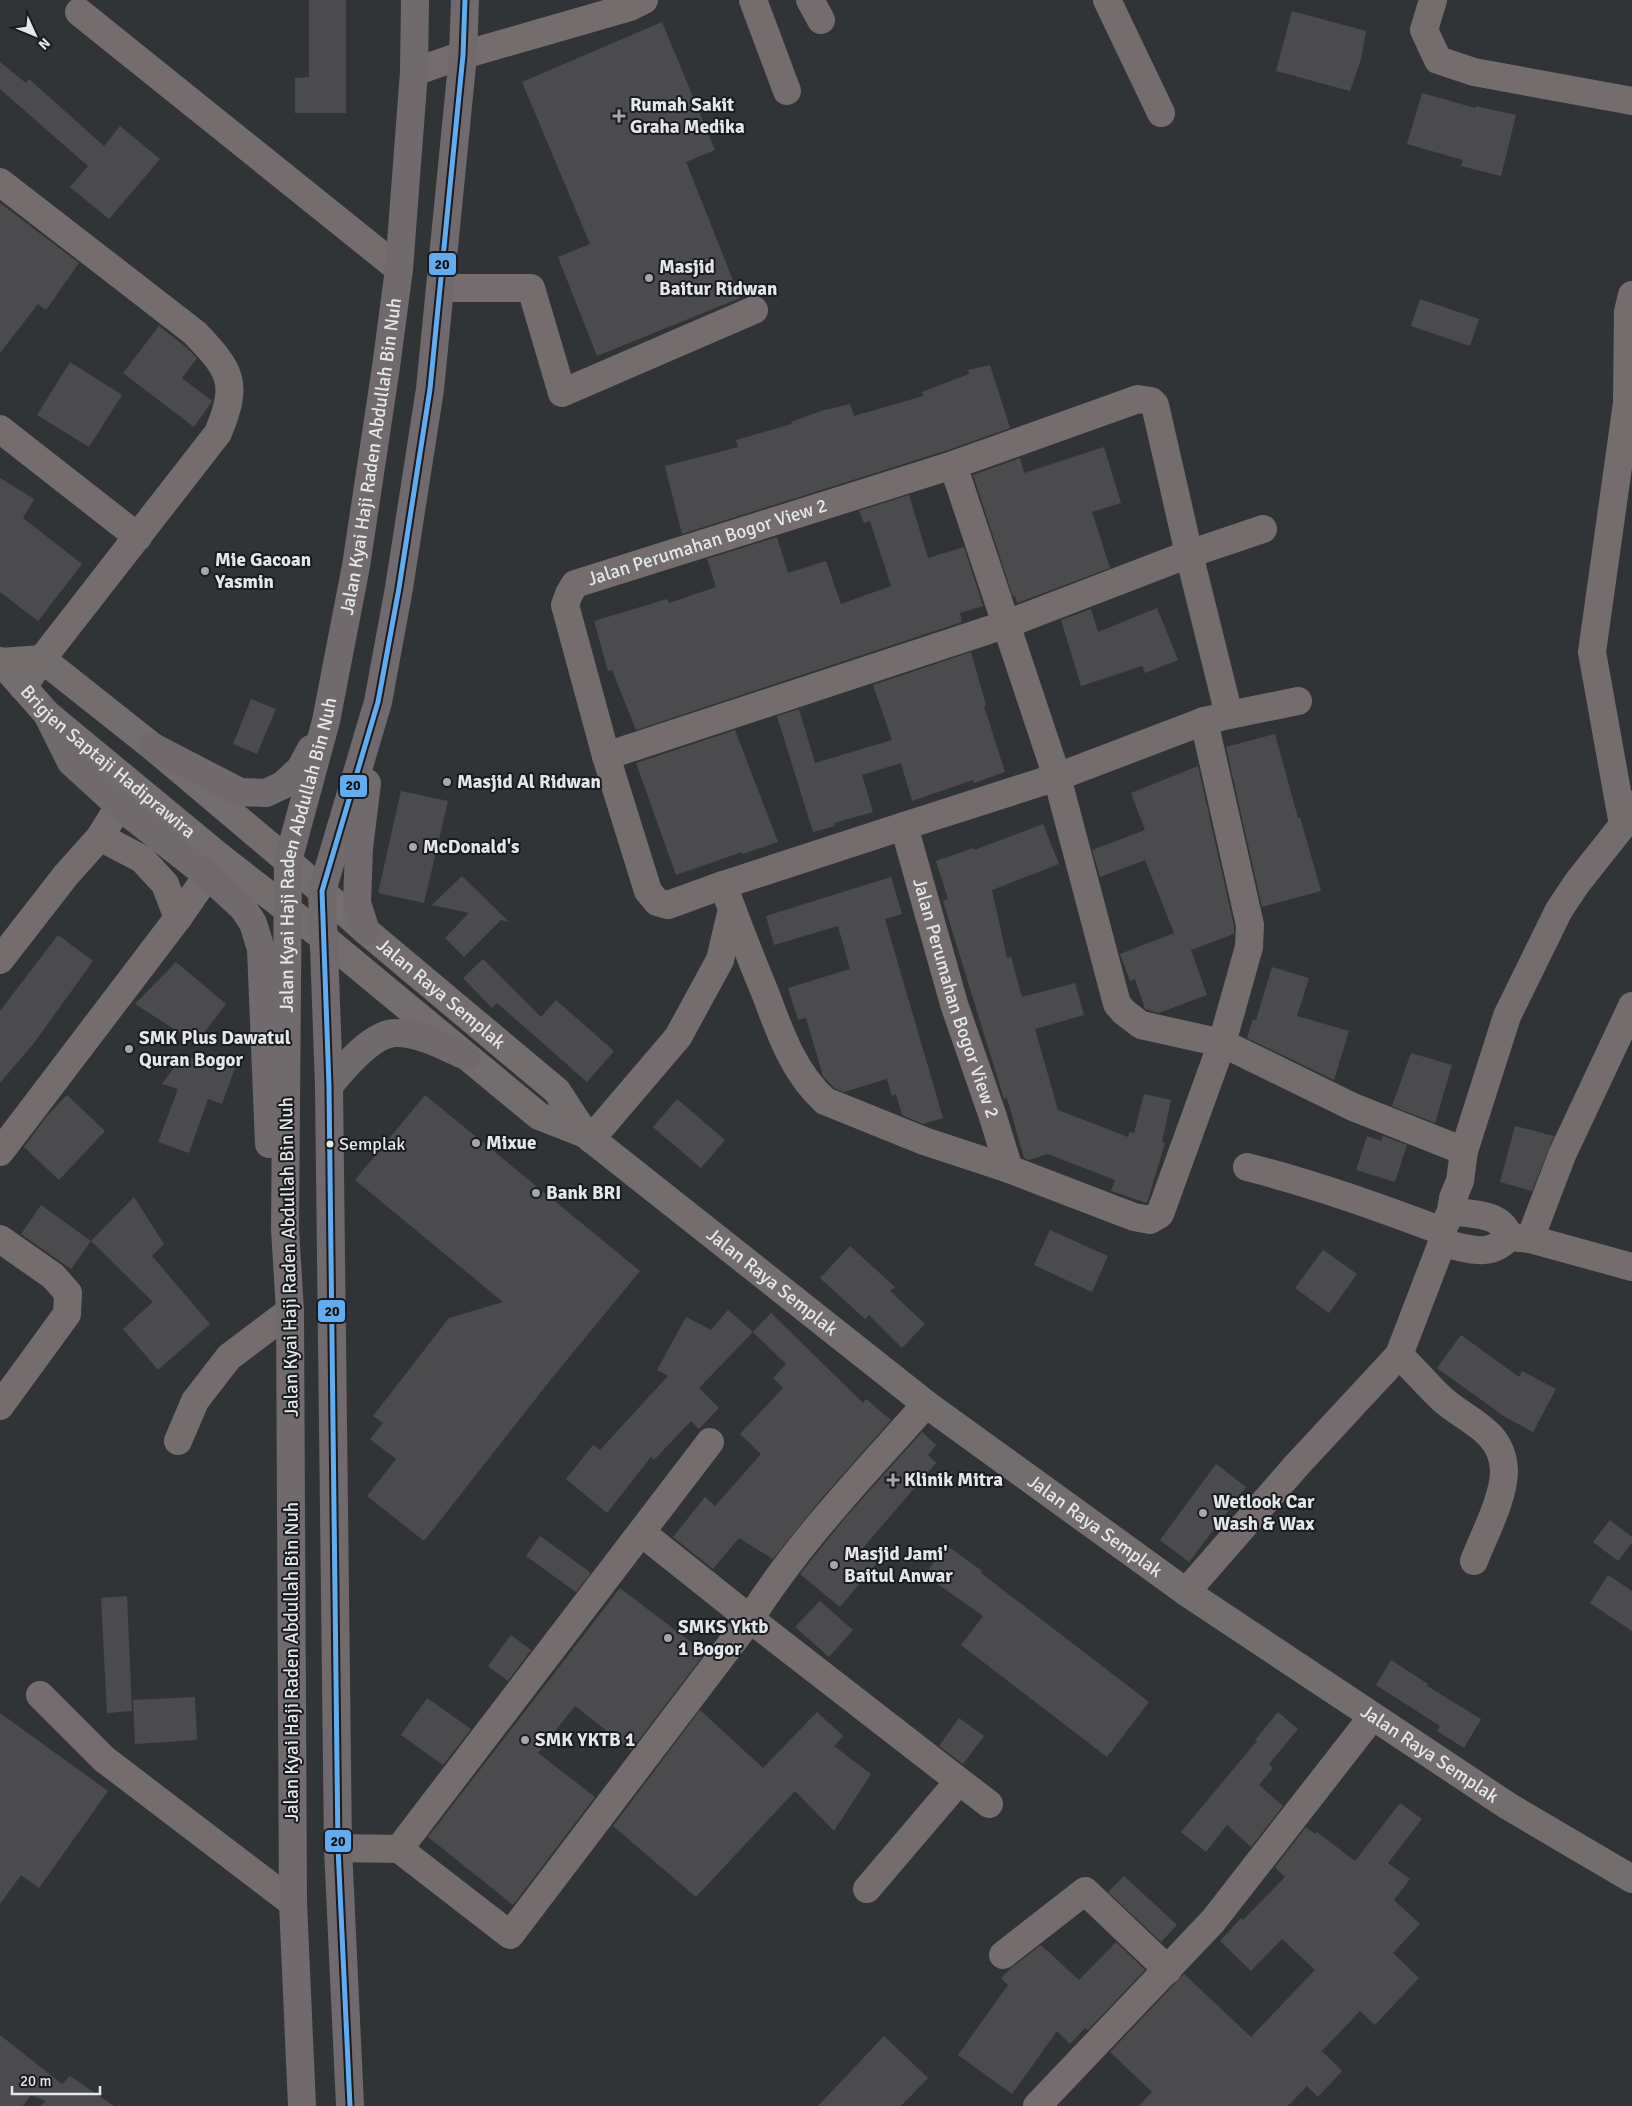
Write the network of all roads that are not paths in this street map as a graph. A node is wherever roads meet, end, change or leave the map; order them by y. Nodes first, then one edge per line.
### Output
1 (415, 0) edge
2 (465, 0) edge
3 (644, 0) edge
4 (752, 0) edge
5 (1107, 0) edge
6 (1433, 0) edge
7 (79, 12) dead end
8 (463, 55) junction
9 (414, 72) junction
10 (787, 91) dead end
11 (1632, 101) edge
12 (1161, 113) dead end
13 (0, 182) edge
14 (399, 269) junction
15 (441, 288) junction
16 (1632, 295) edge
17 (754, 310) dead end
18 (0, 429) edge
19 (953, 465) junction
20 (1263, 529) dead end
21 (138, 536) junction
22 (1189, 554) junction
23 (1007, 624) junction
24 (42, 660) junction
25 (1, 662) edge
26 (23, 687) junction
27 (1298, 701) dead end
28 (378, 702) junction
29 (47, 714) junction
30 (1217, 718) junction
31 (326, 721) junction
32 (153, 747) junction
33 (606, 756) junction
34 (1057, 777) junction
35 (119, 806) junction
36 (1628, 815) edge
37 (904, 826) junction
38 (100, 838) junction
39 (288, 861) junction
40 (214, 866) junction
41 (322, 891) junction
42 (728, 897) junction
43 (288, 910) junction
44 (178, 918) junction
45 (366, 931) junction
46 (324, 938) junction
47 (0, 960) edge
48 (1632, 1006) edge
49 (1222, 1043) junction
50 (466, 1056) junction
51 (329, 1086) junction
52 (588, 1137) junction
53 (1464, 1151) junction
54 (0, 1152) edge
55 (1247, 1167) dead end
56 (1009, 1169) junction
57 (1445, 1228) junction
58 (285, 1229) junction
59 (1520, 1238) junction
60 (0, 1239) edge
61 (1632, 1267) edge
62 (290, 1311) junction
63 (1400, 1355) junction
64 (926, 1404) junction
65 (0, 1406) edge
66 (178, 1441) dead end
67 (710, 1442) dead end
68 (642, 1533) junction
69 (1474, 1561) dead end
70 (1186, 1592) junction
71 (750, 1619) junction
72 (40, 1695) dead end
73 (1372, 1717) junction
74 (959, 1781) junction
75 (989, 1804) dead end
76 (338, 1848) junction
77 (399, 1849) junction
78 (1632, 1879) edge
79 (867, 1889) dead end
80 (293, 1903) junction
81 (1003, 1955) dead end
82 (1168, 1970) junction
83 (302, 2106) edge
84 (350, 2106) edge
85 (1037, 2106) edge

1 - 9 highway, Jalan Kyai Haji Raden Abdullah Bin Nuh
2 - 8 highway, Jalan Kyai Haji Raden Abdullah Bin Nuh
3 - 8 street
4 - 10 street
5 - 12 street
6 - 11 street
7 - 14 street
8 - 9 street
8 - 15 highway, Jalan Kyai Haji Raden Abdullah Bin Nuh
9 - 14 highway, Jalan Kyai Haji Raden Abdullah Bin Nuh
13 - 21 street
14 - 31 highway, Jalan Kyai Haji Raden Abdullah Bin Nuh
15 - 17 street
15 - 28 highway, Jalan Kyai Haji Raden Abdullah Bin Nuh
16 - 36 street
18 - 21 street
19 - 22 street, Jalan Perumahan Bogor View 2
19 - 23 street
19 - 33 street, Jalan Perumahan Bogor View 2
20 - 22 street
21 - 24 street
22 - 23 street
22 - 30 street, Jalan Perumahan Bogor View 2
23 - 33 street
23 - 34 street
24 - 25 main road, Brigjen Saptaji Hadiprawira
24 - 26 street
24 - 32 main road, Brigjen Saptaji Hadiprawira
25 - 26 main road, Brigjen Saptaji Hadiprawira
26 - 29 main road, Brigjen Saptaji Hadiprawira
27 - 30 street
28 - 41 highway, Jalan Kyai Haji Raden Abdullah Bin Nuh
28 - 45 highway
29 - 35 highway
29 - 40 main road, Brigjen Saptaji Hadiprawira
30 - 34 street, Jalan Perumahan Bogor View 2
30 - 49 street, Jalan Perumahan Bogor View 2
31 - 32 highway
31 - 39 highway, Jalan Kyai Haji Raden Abdullah Bin Nuh
32 - 39 main road, Brigjen Saptaji Hadiprawira
33 - 42 street, Jalan Perumahan Bogor View 2
34 - 37 street, Jalan Perumahan Bogor View 2
34 - 49 street
35 - 38 street
35 - 40 highway
36 - 53 street
37 - 42 street, Jalan Perumahan Bogor View 2
37 - 56 street, Jalan Perumahan Bogor View 2
38 - 44 street
38 - 47 street
39 - 41 main road, Jalan Raya Semplak
39 - 43 highway, Jalan Kyai Haji Raden Abdullah Bin Nuh
40 - 43 main road, Brigjen Saptaji Hadiprawira
40 - 44 street
40 - 58 highway
41 - 45 main road, Jalan Raya Semplak
41 - 46 highway, Jalan Kyai Haji Raden Abdullah Bin Nuh
42 - 52 street
42 - 56 street, Jalan Perumahan Bogor View 2
43 - 46 main road, Jalan Raya Semplak
43 - 58 highway, Jalan Kyai Haji Raden Abdullah Bin Nuh
44 - 54 street
45 - 52 main road, Jalan Raya Semplak
46 - 50 main road, Jalan Raya Semplak
46 - 51 highway, Jalan Kyai Haji Raden Abdullah Bin Nuh
48 - 59 street
49 - 53 street
49 - 56 street, Jalan Perumahan Bogor View 2
50 - 51 highway
50 - 52 main road, Jalan Raya Semplak
51 - 76 highway, Jalan Kyai Haji Raden Abdullah Bin Nuh
52 - 64 main road, Jalan Raya Semplak
53 - 57 street
55 - 57 street
57 - 59 street
57 - 63 street
58 - 62 highway, Jalan Kyai Haji Raden Abdullah Bin Nuh
59 - 61 street
60 - 65 street
62 - 66 street
62 - 80 highway, Jalan Kyai Haji Raden Abdullah Bin Nuh
63 - 69 street
63 - 70 street
64 - 70 main road, Jalan Raya Semplak
64 - 71 street
67 - 68 street
68 - 71 street
68 - 77 street
70 - 73 main road, Jalan Raya Semplak
71 - 74 street
71 - 77 street
72 - 80 street
73 - 78 main road, Jalan Raya Semplak
73 - 82 street
74 - 75 street
74 - 79 street
76 - 77 street
76 - 84 highway, Jalan Kyai Haji Raden Abdullah Bin Nuh
80 - 83 highway, Jalan Kyai Haji Raden Abdullah Bin Nuh
81 - 82 street
82 - 85 street

